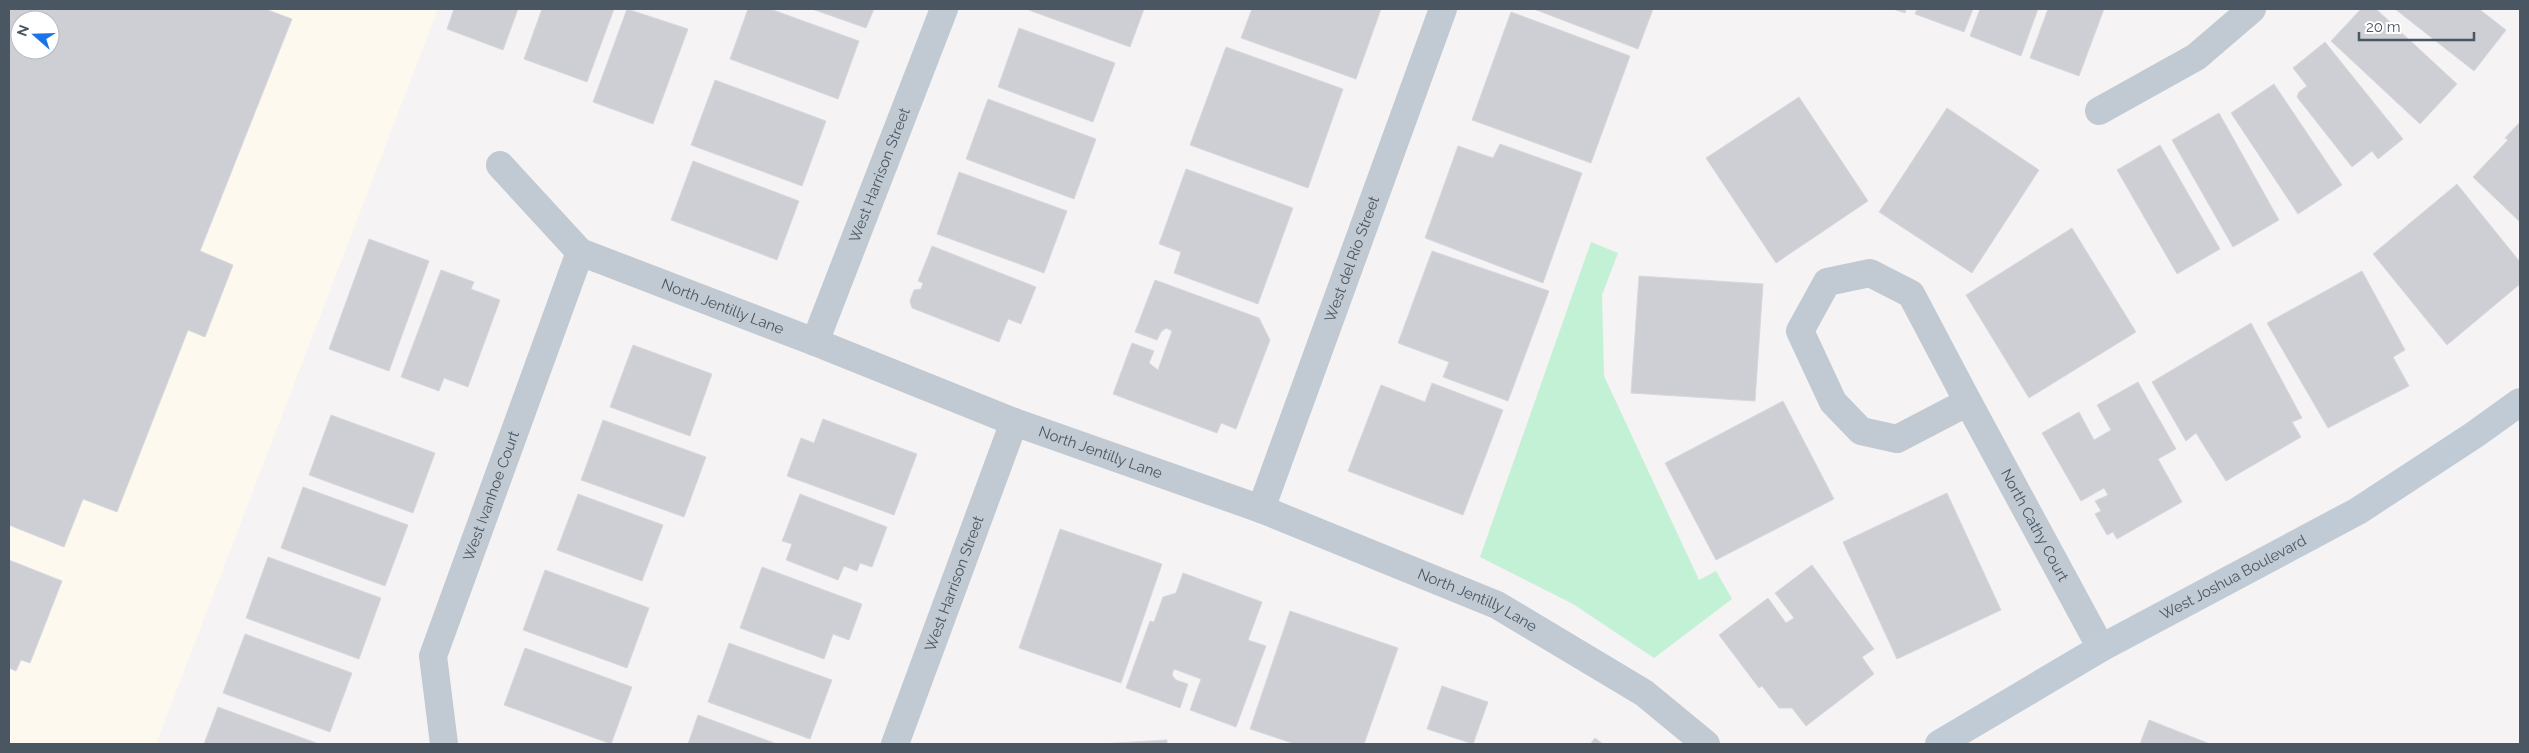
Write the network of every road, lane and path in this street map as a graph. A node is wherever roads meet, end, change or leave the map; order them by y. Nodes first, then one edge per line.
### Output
1 (944, 9) edge
2 (1443, 9) edge
3 (2252, 9) edge
4 (2099, 111) dead end
5 (500, 165) dead end
6 (580, 252) junction
7 (815, 342) junction
8 (1968, 402) junction
9 (2520, 402) edge
10 (1014, 422) junction
11 (1261, 509) junction
12 (2101, 648) junction
13 (444, 744) edge
14 (895, 744) edge
15 (1706, 744) edge
16 (1939, 744) edge

1 - 7 street, West Harrison Street
2 - 11 street, West del Rio Street
3 - 4 street
5 - 6 street, North Jentilly Lane
6 - 7 street, North Jentilly Lane
6 - 13 street, West Ivanhoe Court
7 - 10 street, North Jentilly Lane
8 - 8 street, North Cathy Court
8 - 12 street, North Cathy Court
9 - 12 street, West Joshua Boulevard
10 - 11 street, North Jentilly Lane
10 - 14 street, West Harrison Street
11 - 15 street, North Jentilly Lane
12 - 16 street, West Joshua Boulevard

